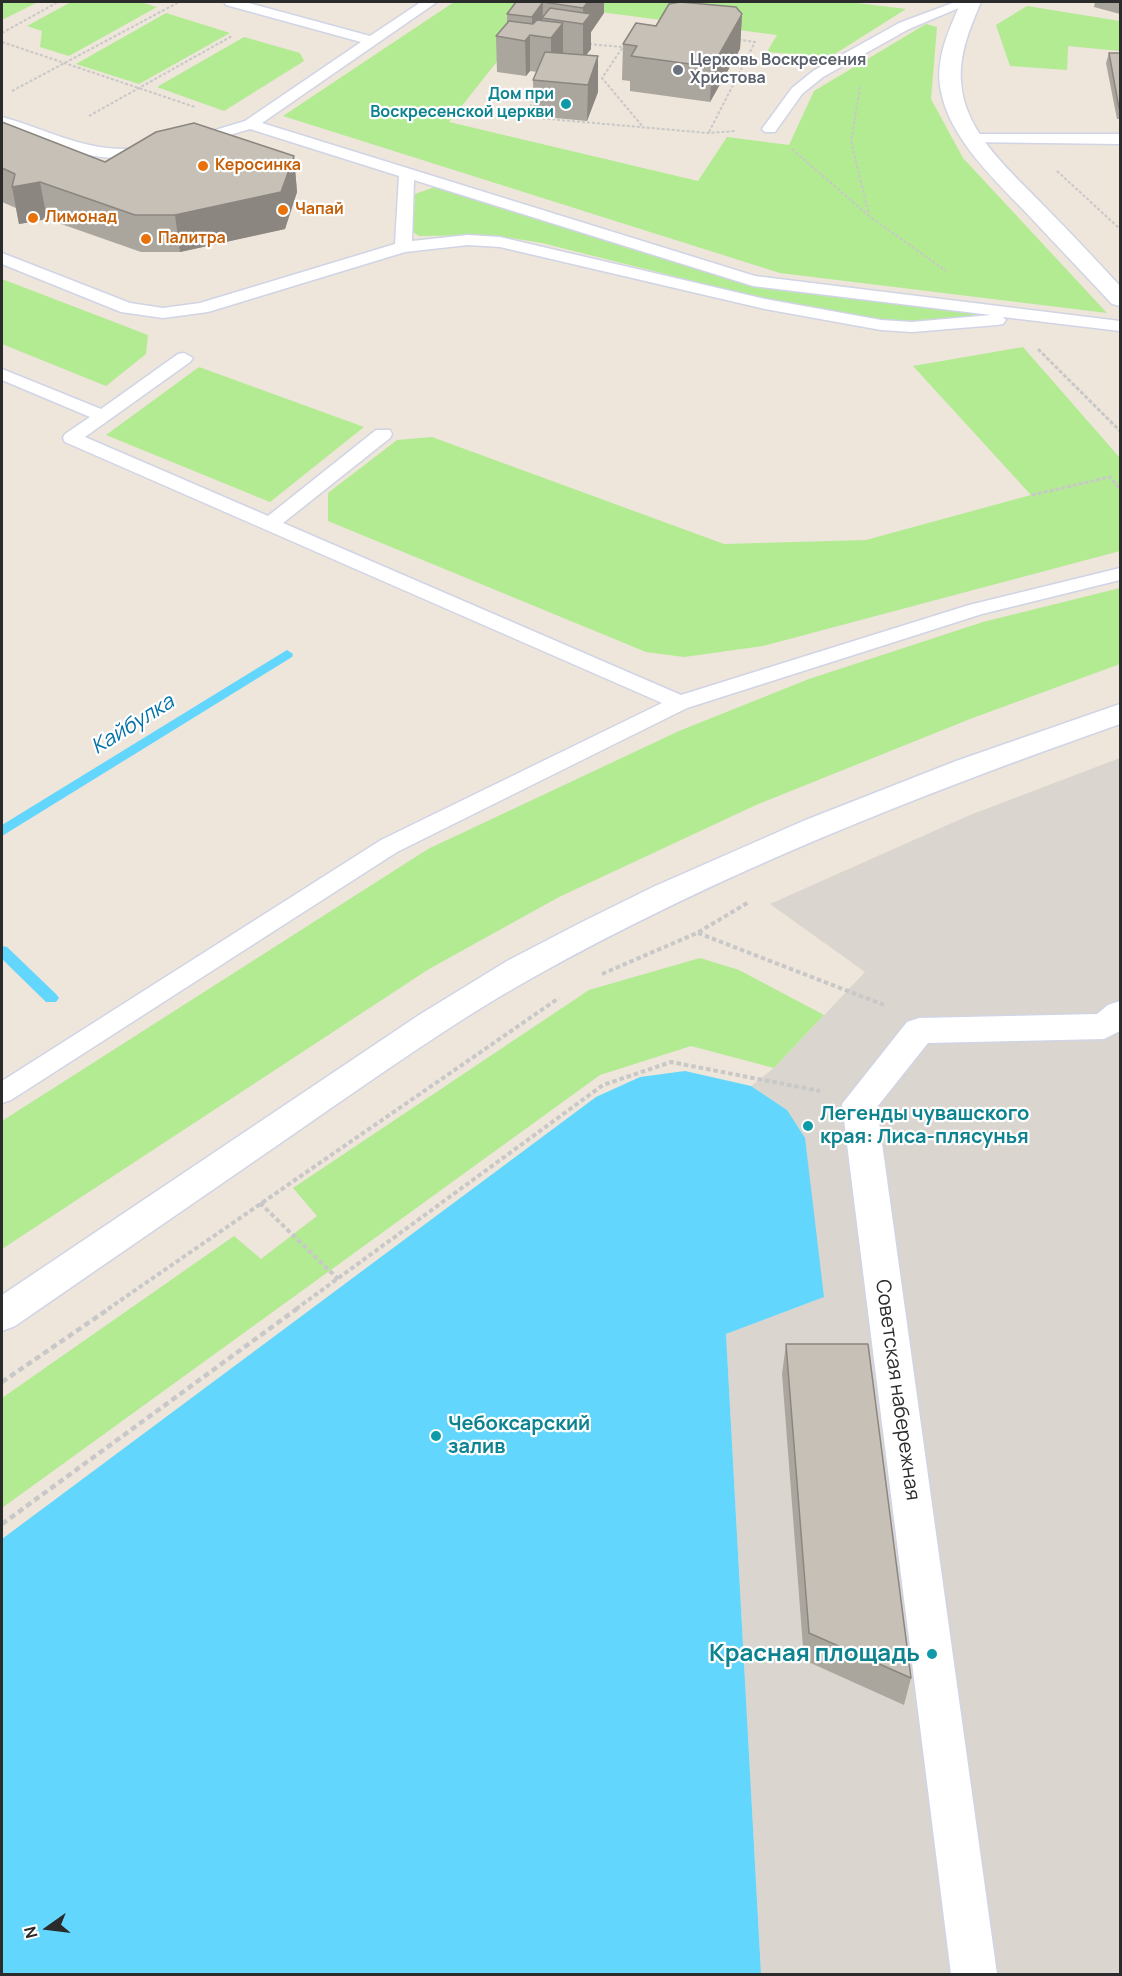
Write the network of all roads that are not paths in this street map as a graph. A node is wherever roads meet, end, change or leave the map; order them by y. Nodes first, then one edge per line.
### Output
1 (231, 2) edge
2 (430, 2) edge
3 (966, 2) edge
4 (971, 2) edge
5 (372, 41) junction
6 (2, 122) edge
7 (250, 123) junction
8 (770, 129) road end
9 (972, 139) junction
10 (1120, 139) edge
11 (407, 172) junction
12 (403, 247) junction
13 (2, 258) edge
14 (1120, 299) edge
15 (1022, 315) junction
16 (1120, 326) edge
17 (184, 358) dead end
18 (2, 374) edge
19 (103, 416) junction
20 (382, 434) dead end
21 (270, 524) junction
22 (1120, 574) edge
23 (680, 703) junction
24 (1120, 714) edge
25 (1120, 1014) edge
26 (2, 1092) edge
27 (2, 1315) edge
28 (974, 1974) edge

1 - 5 lane
2 - 5 lane
3 - 8 lane
4 - 9 street
5 - 7 lane
6 - 7 lane
7 - 11 lane
9 - 10 lane
9 - 14 street
11 - 12 lane
11 - 15 lane
12 - 13 lane
12 - 15 lane
15 - 16 lane
17 - 19 lane
18 - 19 lane
19 - 21 lane
20 - 21 lane
21 - 23 lane
22 - 23 lane
23 - 26 lane
24 - 27 street
25 - 28 street, Советская набережная

